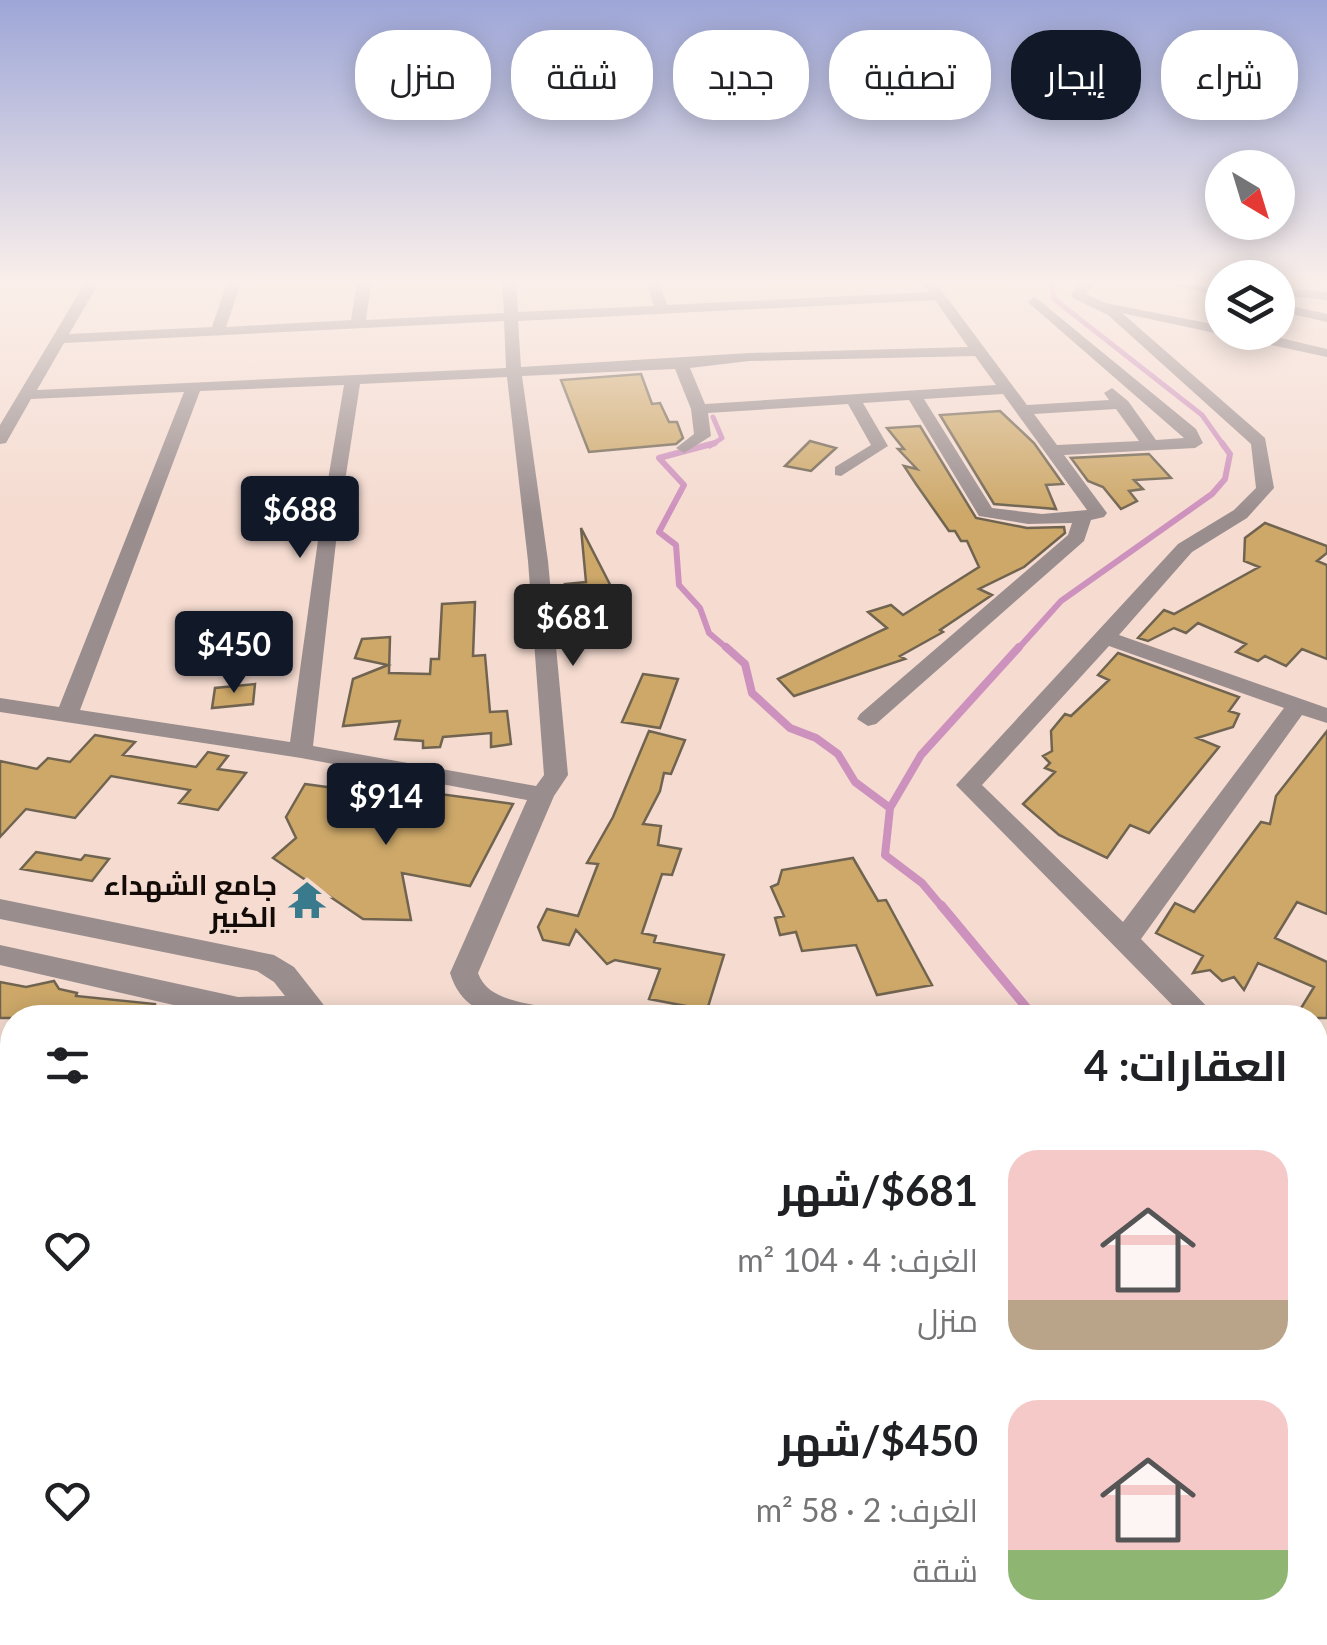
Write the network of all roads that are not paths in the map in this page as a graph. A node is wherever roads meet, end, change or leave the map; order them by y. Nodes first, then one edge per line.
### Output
1 (46, 360) edge
2 (514, 360) edge
3 (729, 360) edge
4 (987, 360) edge
5 (1104, 360) edge
6 (1167, 360) edge
7 (681, 364) junction
8 (514, 370) junction
9 (353, 379) junction
10 (194, 386) junction
11 (1009, 389) junction
12 (1108, 390) dead end
13 (24, 396) junction
14 (914, 396) junction
15 (853, 399) junction
16 (1122, 404) junction
17 (699, 409) junction
18 (1025, 410) junction
19 (0, 439) edge
20 (1151, 445) junction
21 (684, 448) dead end
22 (1055, 450) junction
23 (842, 471) dead end
24 (1083, 517) junction
25 (1105, 637) junction
26 (0, 705) edge
27 (1297, 706) junction
28 (67, 716) junction
29 (1327, 716) edge
30 (868, 719) dead end
31 (301, 751) junction
32 (542, 795) junction
33 (0, 909) edge
34 (1125, 940) junction
35 (0, 955) edge
36 (225, 1005) edge
37 (307, 1005) edge
38 (501, 1005) edge
39 (1191, 1005) edge

1 - 13 street
2 - 8 street
3 - 7 street
4 - 11 street
5 - 20 street
6 - 25 street
7 - 8 street
7 - 17 street
8 - 9 street
8 - 32 street
9 - 10 street
9 - 31 street
10 - 13 street
10 - 28 street
11 - 14 street
11 - 18 street
12 - 16 street
13 - 19 street
14 - 15 street
14 - 24 street
15 - 17 street
15 - 23 street
16 - 18 street
16 - 20 street
17 - 21 street
18 - 22 street
20 - 22 street
22 - 24 street
24 - 30 street
25 - 27 street
25 - 34 street
26 - 28 street
27 - 29 street
27 - 34 street
28 - 31 street
31 - 32 street
32 - 38 street
33 - 37 street
34 - 39 street
35 - 36 street

